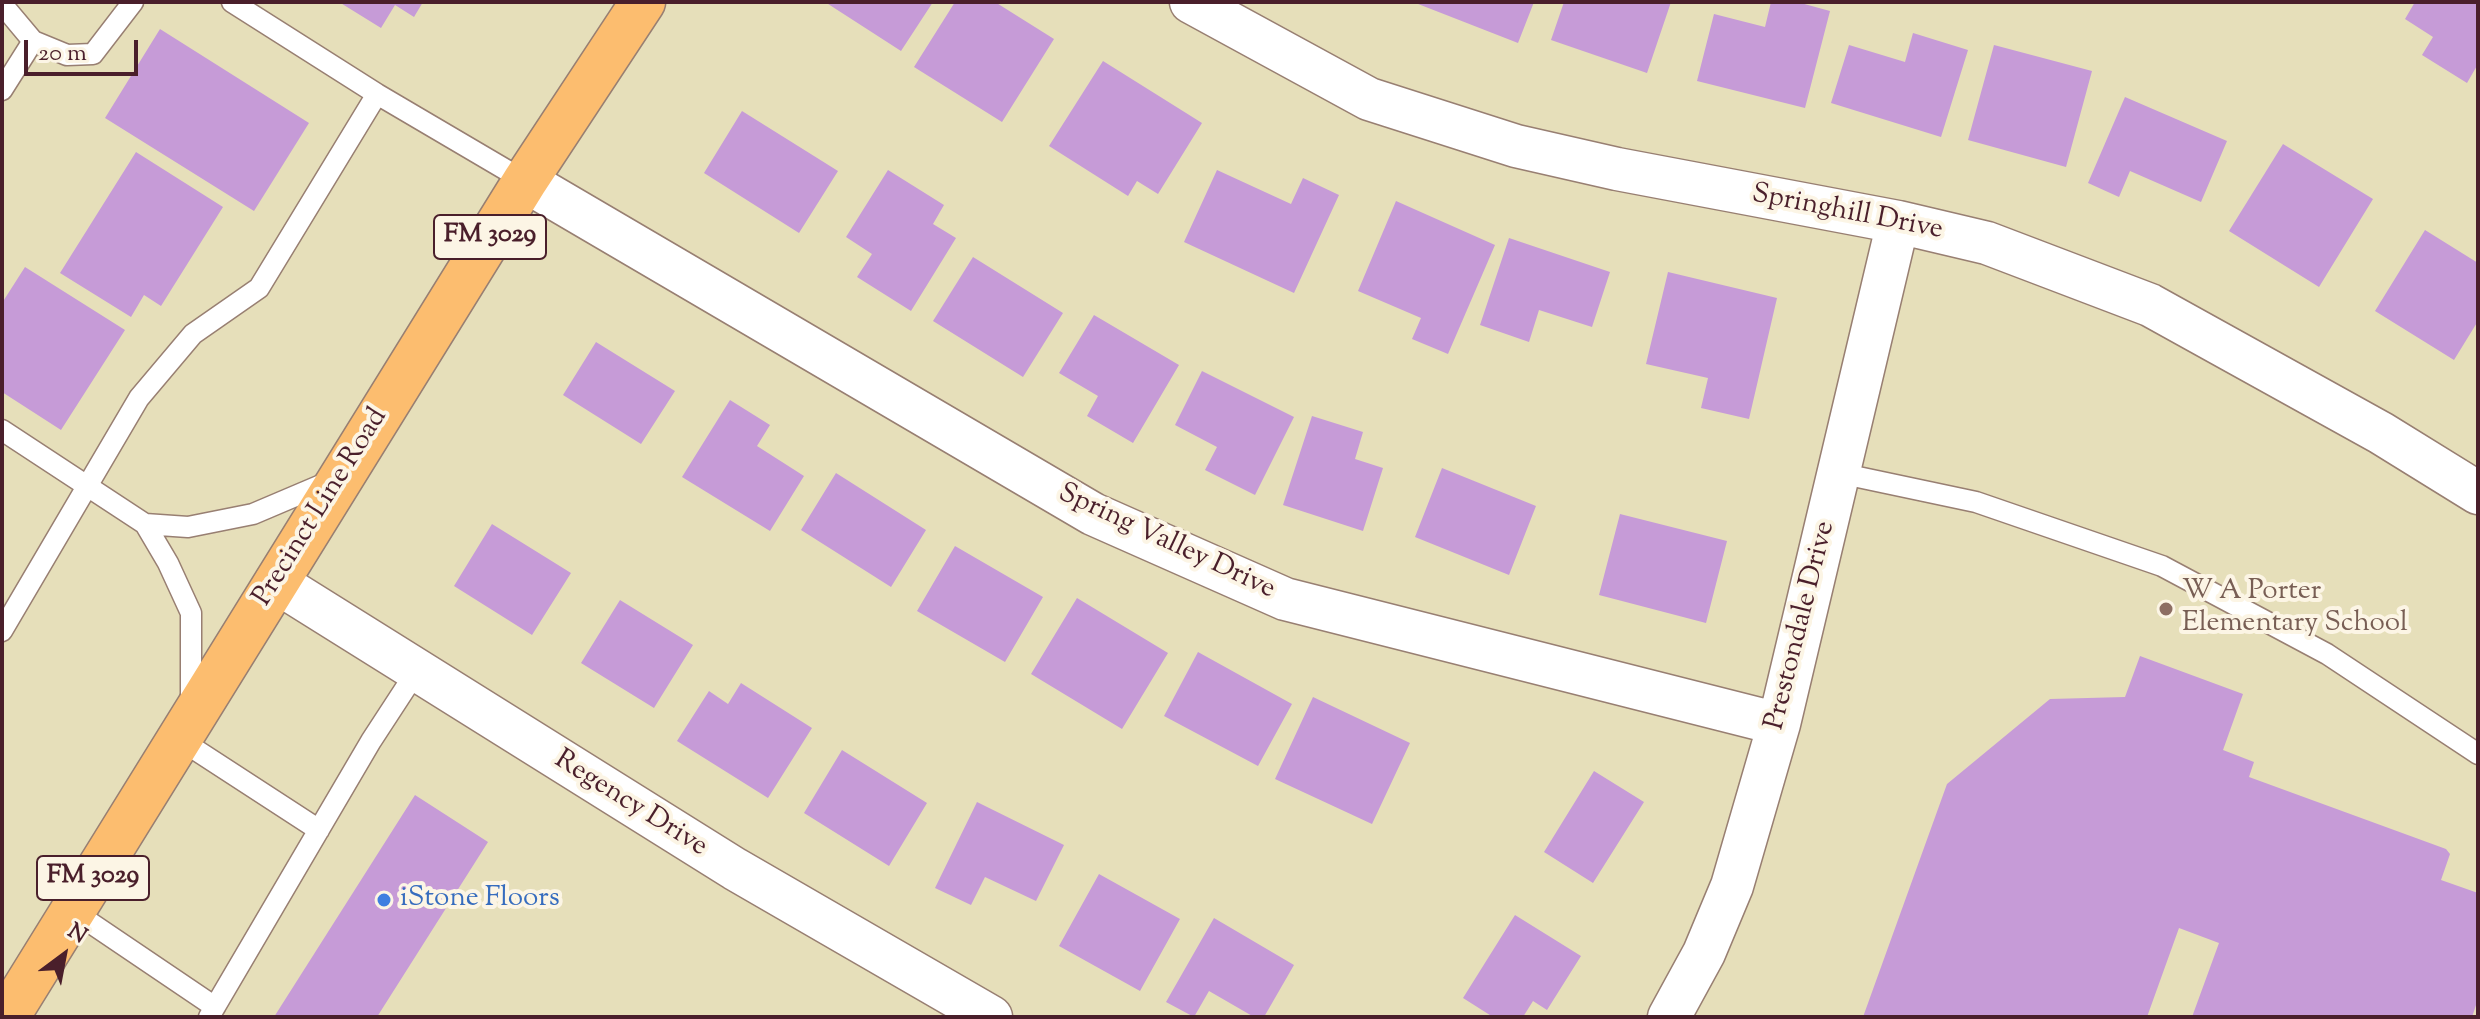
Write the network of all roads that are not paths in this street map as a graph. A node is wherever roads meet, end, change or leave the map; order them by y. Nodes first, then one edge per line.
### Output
1 (133, 2) edge
2 (232, 2) edge
3 (643, 2) edge
4 (1191, 2) edge
5 (2, 4) edge
6 (33, 41) junction
7 (2, 90) edge
8 (377, 94) junction
9 (525, 181) junction
10 (1898, 222) junction
11 (2, 430) edge
12 (1839, 473) junction
13 (342, 476) junction
14 (89, 487) junction
15 (2478, 493) edge
16 (145, 524) junction
17 (276, 582) junction
18 (2, 631) edge
19 (416, 672) junction
20 (1779, 724) junction
21 (185, 730) junction
22 (2478, 754) edge
23 (319, 830) junction
24 (73, 911) junction
25 (212, 1012) edge
26 (13, 1015) edge
27 (991, 1017) edge
28 (1669, 1017) edge

1 - 6 lane
2 - 8 lane
3 - 9 main road, Precinct Line Road / FM 3029
4 - 10 street, Springhill Drive
5 - 6 lane
6 - 7 lane
8 - 9 lane
8 - 14 lane
9 - 13 main road, Precinct Line Road / FM 3029
9 - 20 street, Spring Valley Drive
10 - 12 street, Prestondale Drive
10 - 15 street, Springhill Drive
11 - 14 lane
12 - 20 street, Prestondale Drive
12 - 22 lane
13 - 16 lane
13 - 17 main road, Precinct Line Road / FM 3029
14 - 16 lane
14 - 18 lane
16 - 21 lane
17 - 19 street, Regency Drive
17 - 21 main road, Precinct Line Road / FM 3029
19 - 23 lane
19 - 27 street, Regency Drive
20 - 28 street, Prestondale Drive
21 - 23 lane
21 - 24 main road, Precinct Line Road / FM 3029
23 - 25 lane
24 - 25 lane
24 - 26 main road, Precinct Line Road / FM 3029

